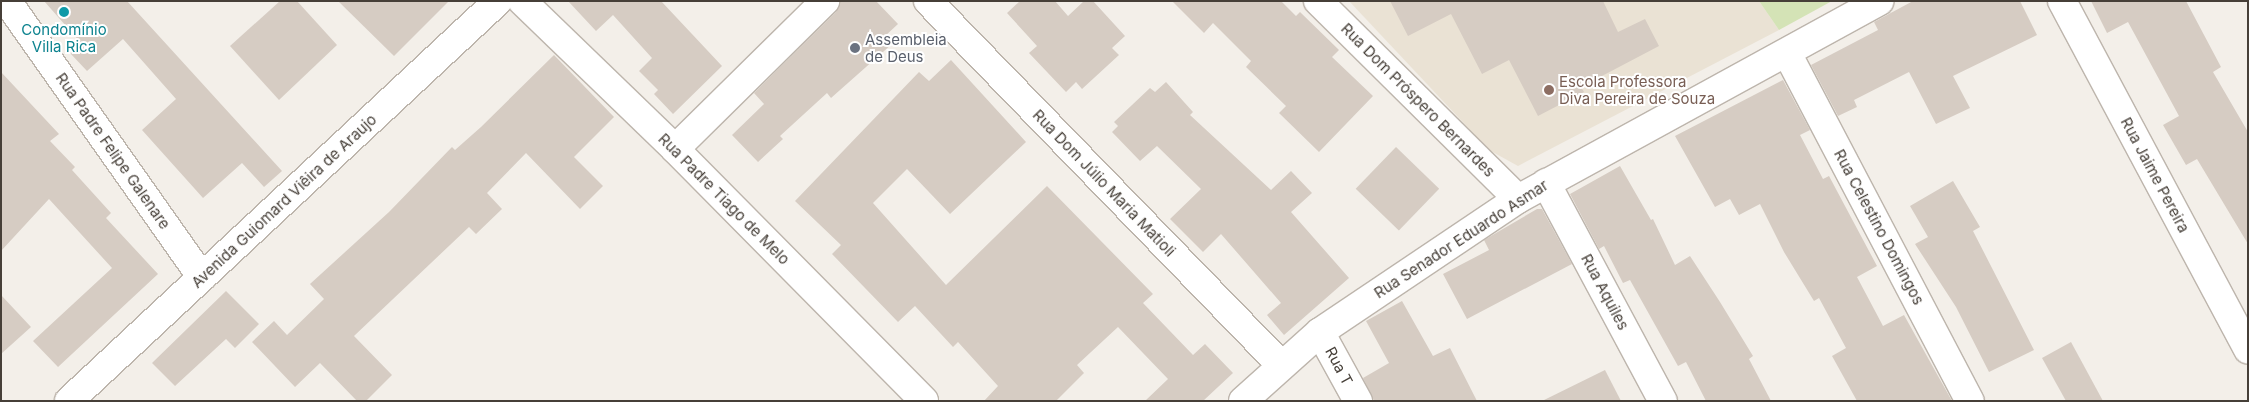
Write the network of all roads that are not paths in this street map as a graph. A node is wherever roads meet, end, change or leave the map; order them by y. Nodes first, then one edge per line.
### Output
1 (7, 1) edge
2 (498, 1) edge
3 (522, 1) edge
4 (825, 1) edge
5 (928, 1) edge
6 (1318, 1) edge
7 (1880, 1) edge
8 (2062, 1) edge
9 (1787, 53) junction
10 (675, 148) junction
11 (1546, 183) junction
12 (1518, 199) junction
13 (202, 277) junction
14 (1320, 332) junction
15 (2248, 349) edge
16 (1280, 364) junction
17 (69, 401) edge
18 (924, 401) edge
19 (1243, 401) edge
20 (1358, 401) edge
21 (1663, 401) edge
22 (1970, 401) edge

1 - 13 street, Rua Padre Felipe Galenare
2 - 13 street, Avenida Guiomard Viêira de Araujo
3 - 10 street, Rua Padre Tiago de Melo
4 - 10 street
5 - 16 street, Rua Dom Júlio Maria Matioli
6 - 12 street, Rua Dom Próspero Bernardes
7 - 9 street, Rua Senador Eduardo Asmar
8 - 15 street, Rua Jaime Pereira
9 - 11 street, Rua Senador Eduardo Asmar
9 - 22 street, Rua Celestino Domingos
10 - 18 street, Rua Padre Tiago de Melo
11 - 12 street, Rua Senador Eduardo Asmar
11 - 21 street, Rua Aquiles
12 - 14 street, Rua Senador Eduardo Asmar
13 - 17 street, Avenida Guiomard Viêira de Araujo
14 - 16 street, Rua Senador Eduardo Asmar
14 - 20 street, Rua T
16 - 19 street, Rua Senador Eduardo Asmar

